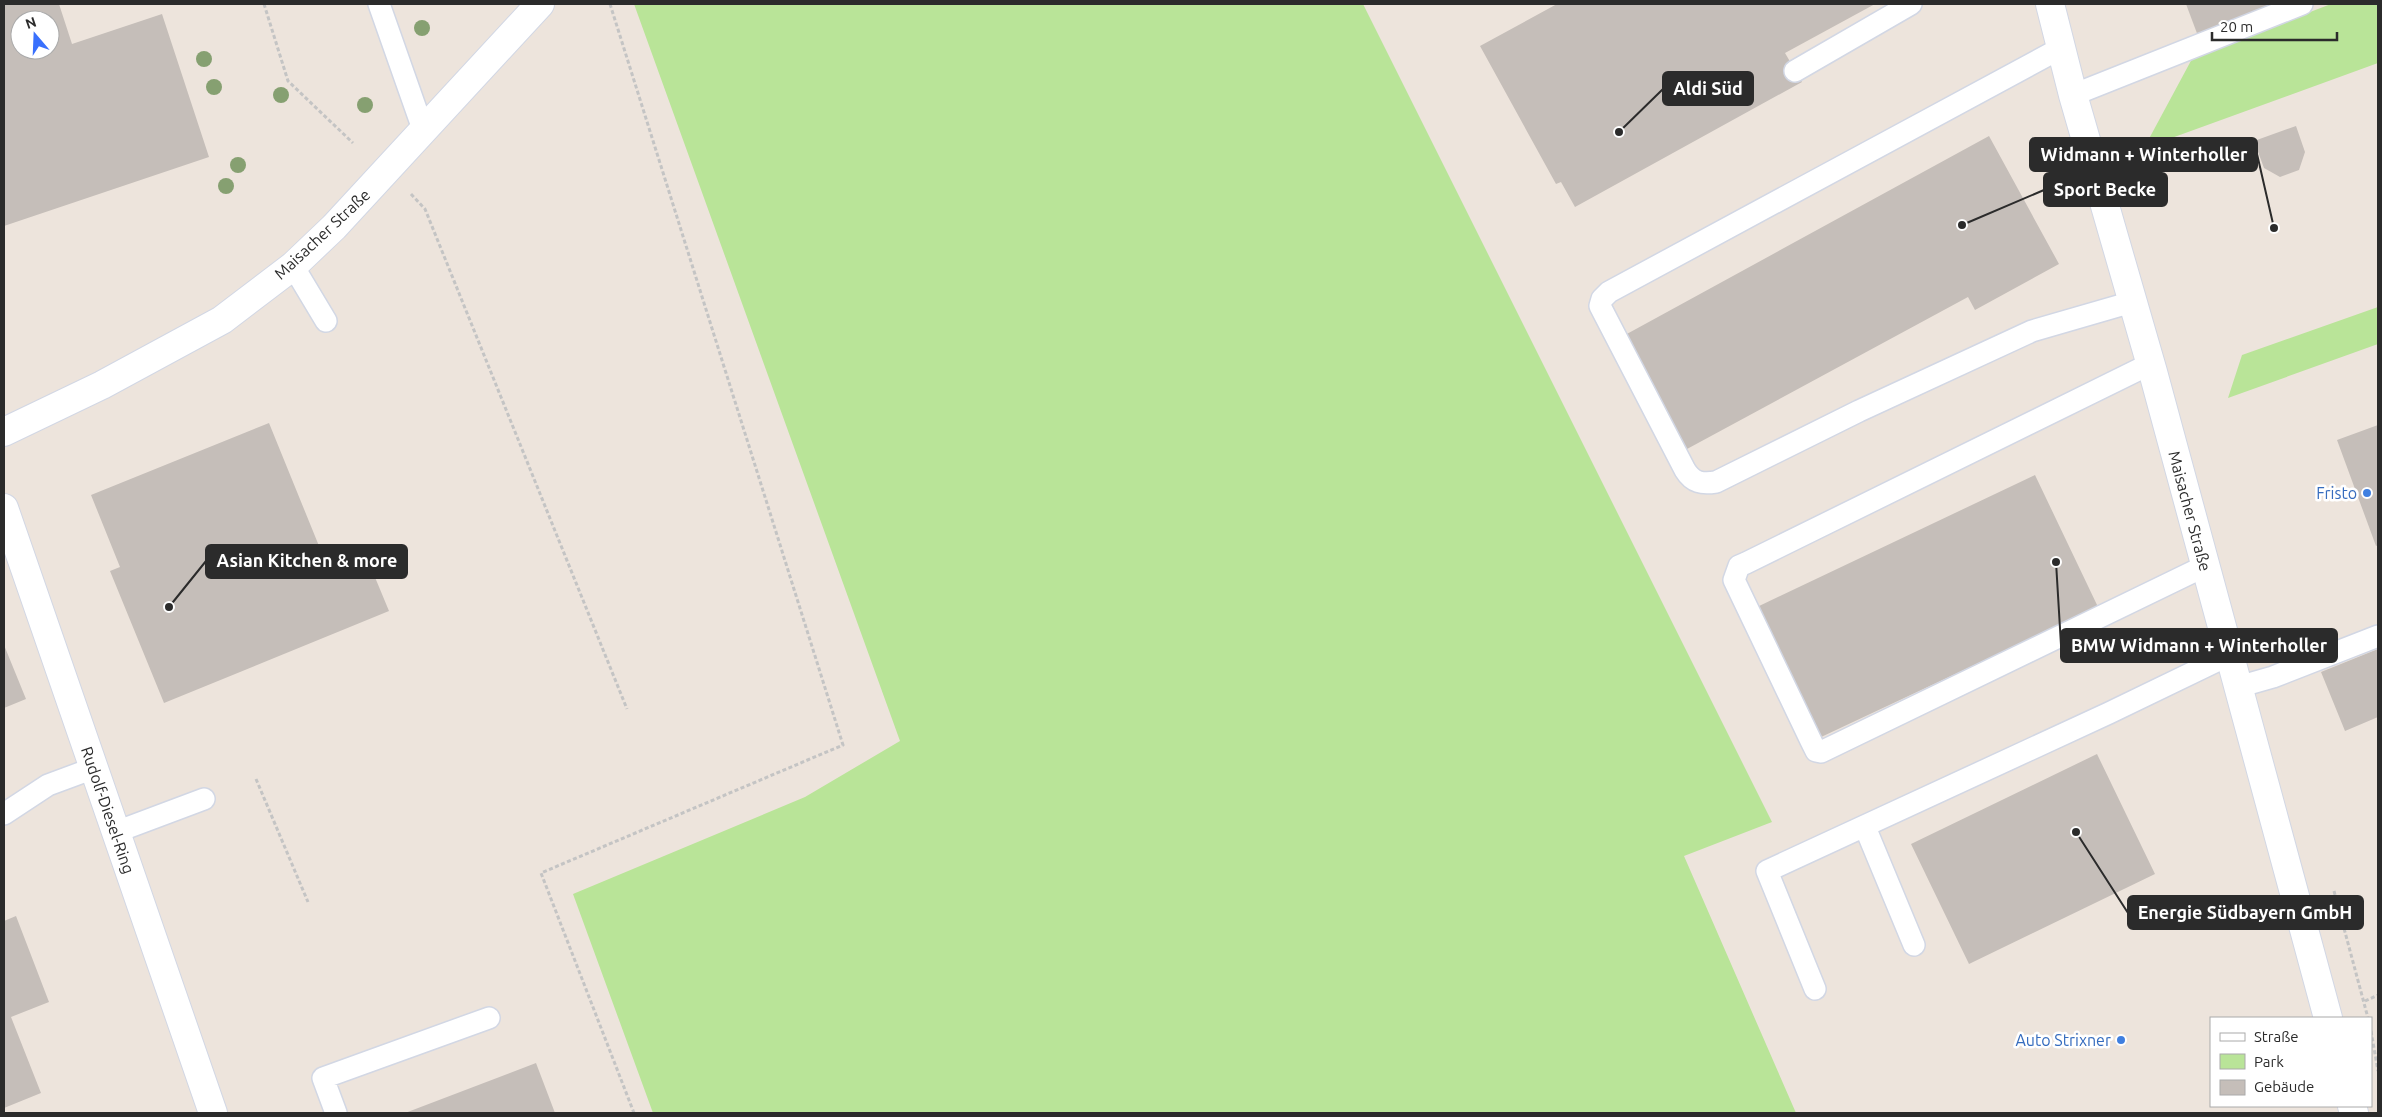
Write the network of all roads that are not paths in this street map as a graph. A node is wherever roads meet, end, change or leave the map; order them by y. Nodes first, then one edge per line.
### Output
1 (379, 4) edge
2 (540, 4) edge
3 (1911, 4) edge
4 (2050, 4) edge
5 (2302, 4) edge
6 (2061, 48) junction
7 (1795, 71) dead end
8 (2073, 95) junction
9 (424, 132) junction
10 (293, 266) junction
11 (2132, 302) junction
12 (326, 321) dead end
13 (2150, 364) junction
14 (4, 432) edge
15 (4, 508) edge
16 (2205, 566) junction
17 (2378, 636) edge
18 (2230, 655) junction
19 (2238, 688) junction
20 (94, 768) junction
21 (204, 799) dead end
22 (4, 814) edge
23 (1865, 827) junction
24 (116, 832) junction
25 (1914, 945) dead end
26 (1815, 988) dead end
27 (2328, 1017) edge
28 (489, 1018) dead end
29 (213, 1113) edge
30 (336, 1113) edge

1 - 9 lane
2 - 9 street, Maisacher Straße
3 - 7 lane
4 - 6 street, Maisacher Straße
5 - 8 lane
6 - 8 street, Maisacher Straße
6 - 11 lane
8 - 11 street, Maisacher Straße
9 - 10 street, Maisacher Straße
10 - 12 lane
10 - 14 street, Maisacher Straße
11 - 13 street, Maisacher Straße
13 - 16 street, Maisacher Straße
13 - 16 lane
15 - 20 street, Rudolf-Diesel-Ring
16 - 18 street, Maisacher Straße
17 - 19 lane
18 - 19 street, Maisacher Straße
18 - 23 lane
19 - 27 street, Maisacher Straße
20 - 22 lane
20 - 24 street, Rudolf-Diesel-Ring
21 - 24 lane
23 - 25 lane
23 - 26 lane
24 - 29 street, Rudolf-Diesel-Ring
28 - 30 lane

